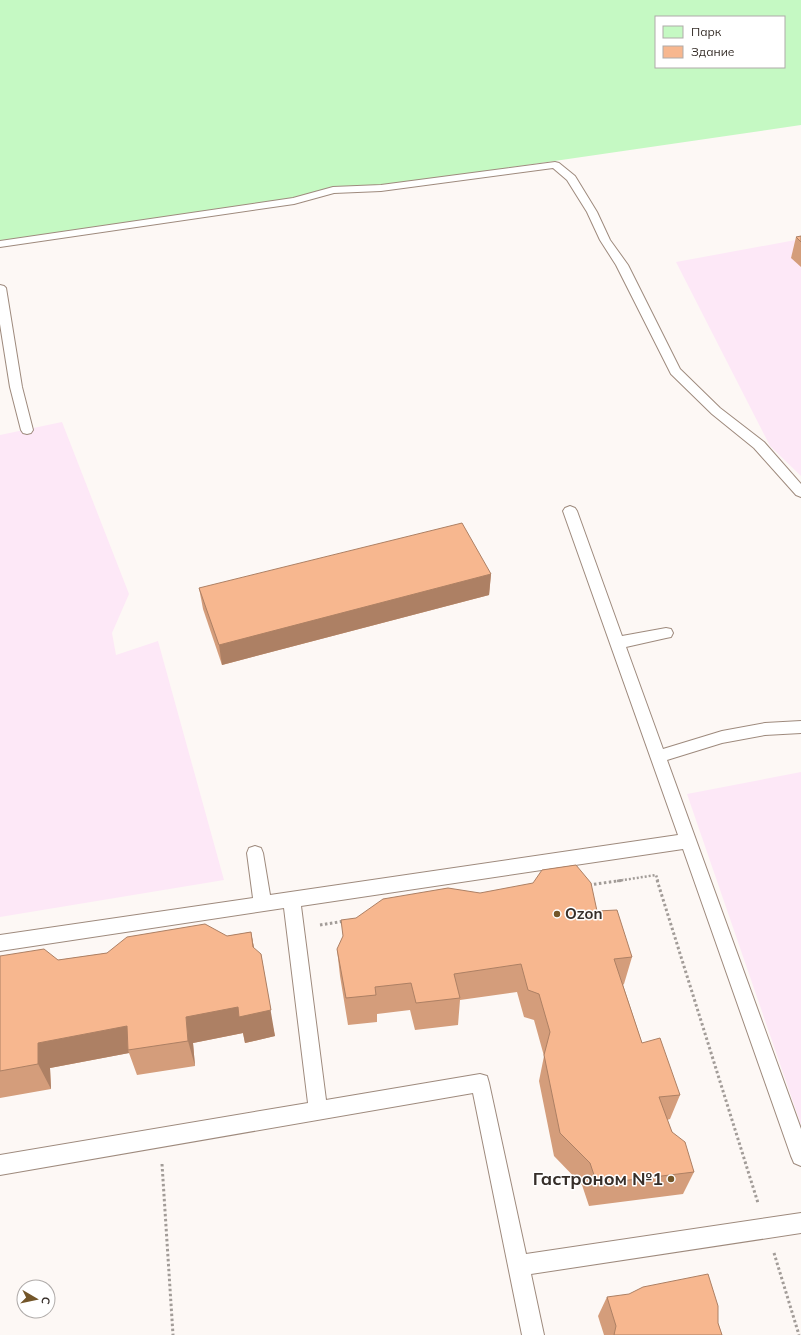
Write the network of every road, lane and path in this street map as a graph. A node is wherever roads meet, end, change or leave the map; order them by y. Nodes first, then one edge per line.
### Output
1 (0, 244) edge
2 (0, 288) edge
3 (27, 430) dead end
4 (801, 492) edge
5 (570, 511) dead end
6 (666, 633) dead end
7 (617, 643) junction
8 (801, 727) edge
9 (658, 757) junction
10 (688, 841) junction
11 (255, 852) dead end
12 (585, 886) edge
13 (292, 900) junction
14 (263, 904) junction
15 (348, 921) edge
16 (317, 925) dead end
17 (0, 943) edge
18 (318, 1110) junction
19 (161, 1137) junction
20 (801, 1156) edge
21 (0, 1165) edge
22 (801, 1223) edge
23 (766, 1228) junction
24 (518, 1266) junction
25 (173, 1335) edge
26 (533, 1335) edge
27 (799, 1335) edge

1 - 4 lane
2 - 3 lane
5 - 7 lane
6 - 7 lane
7 - 9 lane
8 - 9 lane
9 - 10 lane
10 - 13 lane
10 - 20 lane
11 - 14 lane
12 - 23 path
13 - 14 lane
13 - 18 lane
14 - 17 lane
15 - 16 path
18 - 19 lane
18 - 24 lane
19 - 21 lane
19 - 25 path
22 - 23 lane
23 - 24 lane
23 - 27 path
24 - 26 lane

